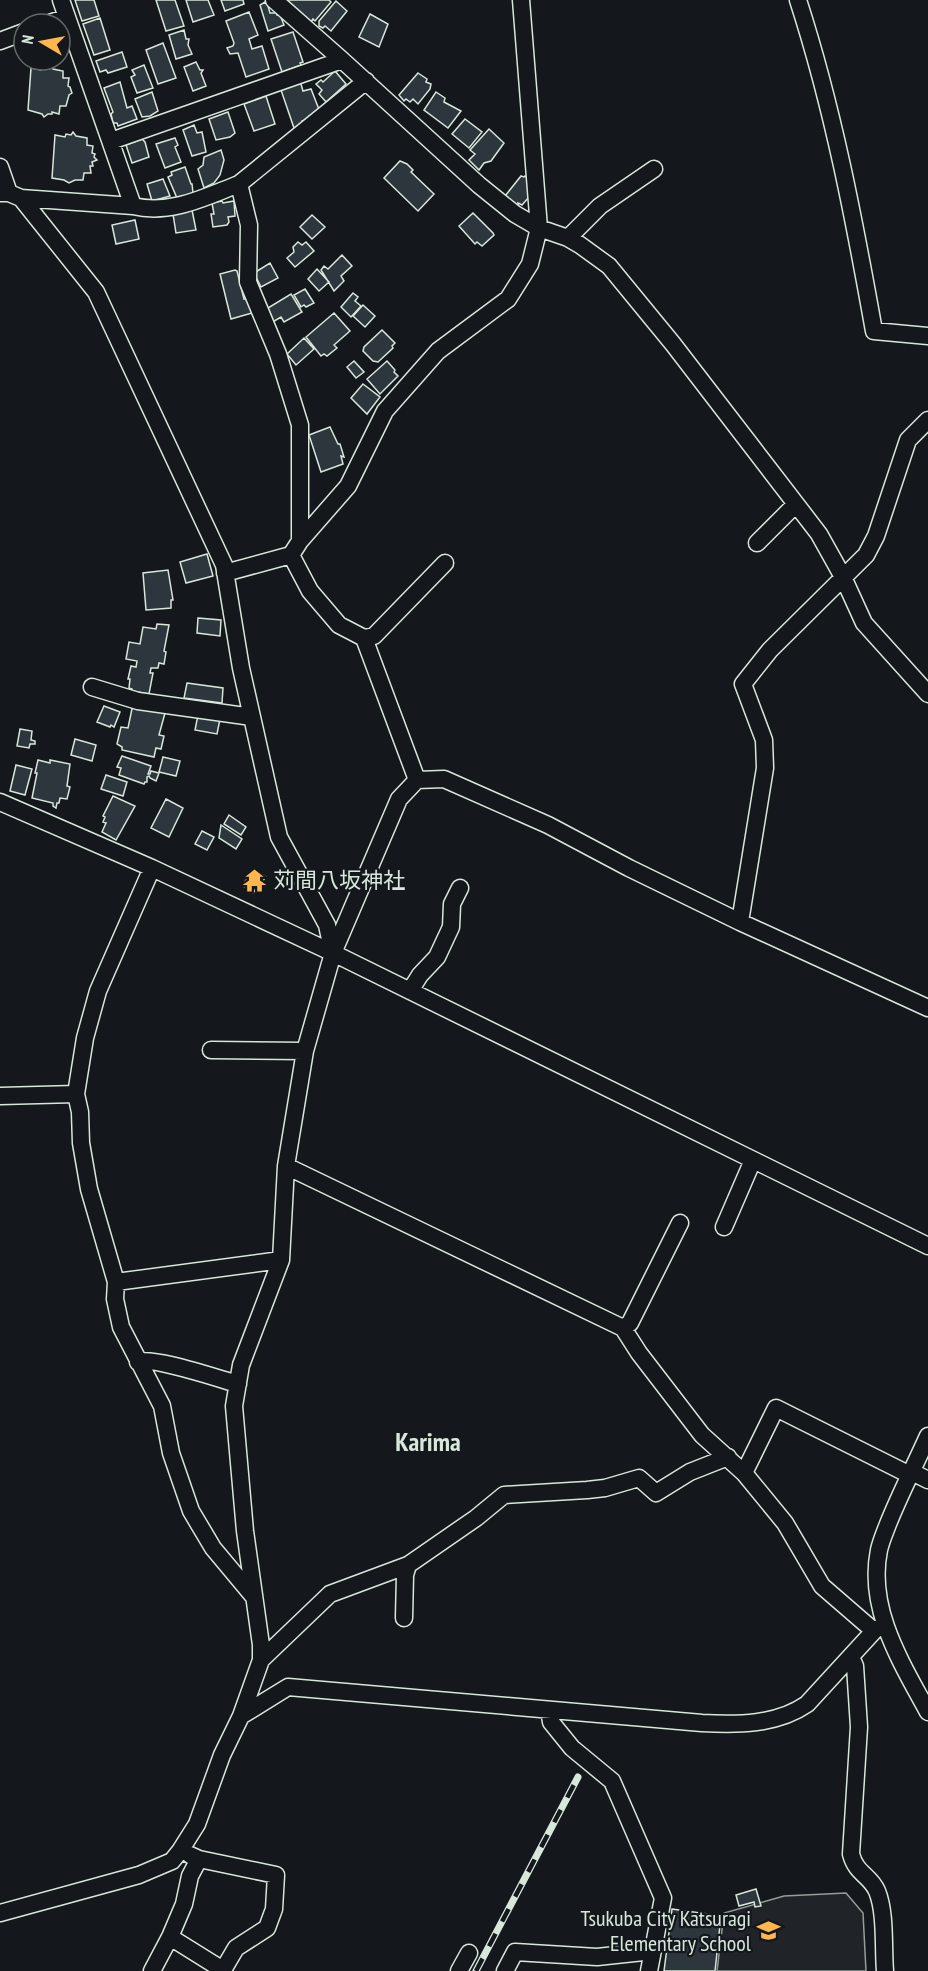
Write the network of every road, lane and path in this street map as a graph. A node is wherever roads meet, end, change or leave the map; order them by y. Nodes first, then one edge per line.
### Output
1 (274, 0) edge
2 (521, 0) edge
3 (798, 0) edge
4 (72, 31) edge
5 (342, 60) junction
6 (366, 81) junction
7 (111, 141) junction
8 (0, 167) edge
9 (654, 169) dead end
10 (239, 184) junction
11 (10, 195) edge
12 (133, 206) junction
13 (539, 228) junction
14 (567, 238) junction
15 (928, 336) edge
16 (928, 420) edge
17 (796, 504) junction
18 (757, 543) dead end
19 (296, 548) junction
20 (445, 563) dead end
21 (225, 573) junction
22 (843, 577) junction
23 (364, 638) junction
24 (92, 687) dead end
25 (928, 694) edge
26 (252, 717) junction
27 (417, 780) junction
28 (0, 802) edge
29 (152, 868) junction
30 (460, 888) dead end
31 (740, 922) junction
32 (333, 953) junction
33 (410, 991) junction
34 (928, 1008) edge
35 (212, 1050) dead end
36 (305, 1051) junction
37 (76, 1094) junction
38 (0, 1096) edge
39 (753, 1160) junction
40 (286, 1166) junction
41 (680, 1223) dead end
42 (724, 1227) dead end
43 (928, 1246) edge
44 (281, 1260) junction
45 (116, 1282) junction
46 (623, 1328) junction
47 (138, 1362) junction
48 (238, 1384) junction
49 (928, 1436) edge
50 (728, 1456) junction
51 (744, 1473) junction
52 (911, 1473) junction
53 (928, 1480) edge
54 (408, 1564) junction
55 (253, 1596) junction
56 (404, 1618) dead end
57 (879, 1628) junction
58 (851, 1657) junction
59 (261, 1660) junction
60 (549, 1710) junction
61 (928, 1712) edge
62 (241, 1716) junction
63 (180, 1851) junction
64 (199, 1859) junction
65 (0, 1913) edge
66 (170, 1938) junction
67 (653, 1951) junction
68 (469, 1953) dead end
69 (560, 1963) edge
70 (223, 1970) edge
71 (152, 1971) edge
72 (459, 1971) edge
73 (505, 1971) edge
74 (649, 1971) edge
75 (885, 1971) edge

1 - 5 street
2 - 13 street
3 - 15 street
4 - 7 street
5 - 6 street
5 - 7 street
6 - 10 street
6 - 13 street
7 - 12 street
8 - 11 street
9 - 14 street
10 - 12 street
10 - 19 street
11 - 12 street
11 - 21 street
13 - 14 street
13 - 19 street
14 - 17 street
16 - 22 street
17 - 18 street
17 - 22 street
19 - 21 street
19 - 23 street
20 - 23 street
21 - 26 street
22 - 25 street
22 - 31 street
23 - 27 street
24 - 26 street
26 - 32 street
27 - 31 street
27 - 32 street
28 - 29 street
29 - 32 street
29 - 37 street
30 - 33 street
31 - 34 street
32 - 33 street
32 - 36 street
33 - 39 street
35 - 36 street
36 - 40 street
37 - 38 street
37 - 45 street
39 - 42 street
39 - 43 street
40 - 44 street
40 - 46 street
41 - 46 street
44 - 45 street
44 - 48 street
45 - 47 street
46 - 50 street
47 - 48 street
47 - 55 street
48 - 55 street
49 - 52 street
50 - 51 street
50 - 54 street
51 - 52 street
51 - 57 street
52 - 53 street
52 - 57 street
54 - 56 street
54 - 59 street
55 - 59 street
57 - 58 street
57 - 61 street
58 - 60 street
58 - 75 street
59 - 62 street
60 - 62 street
60 - 67 street
62 - 63 street
63 - 64 street
63 - 65 street
64 - 66 street
64 - 70 street
66 - 70 street
66 - 71 street
67 - 69 street
67 - 74 street
68 - 72 street
69 - 73 street

